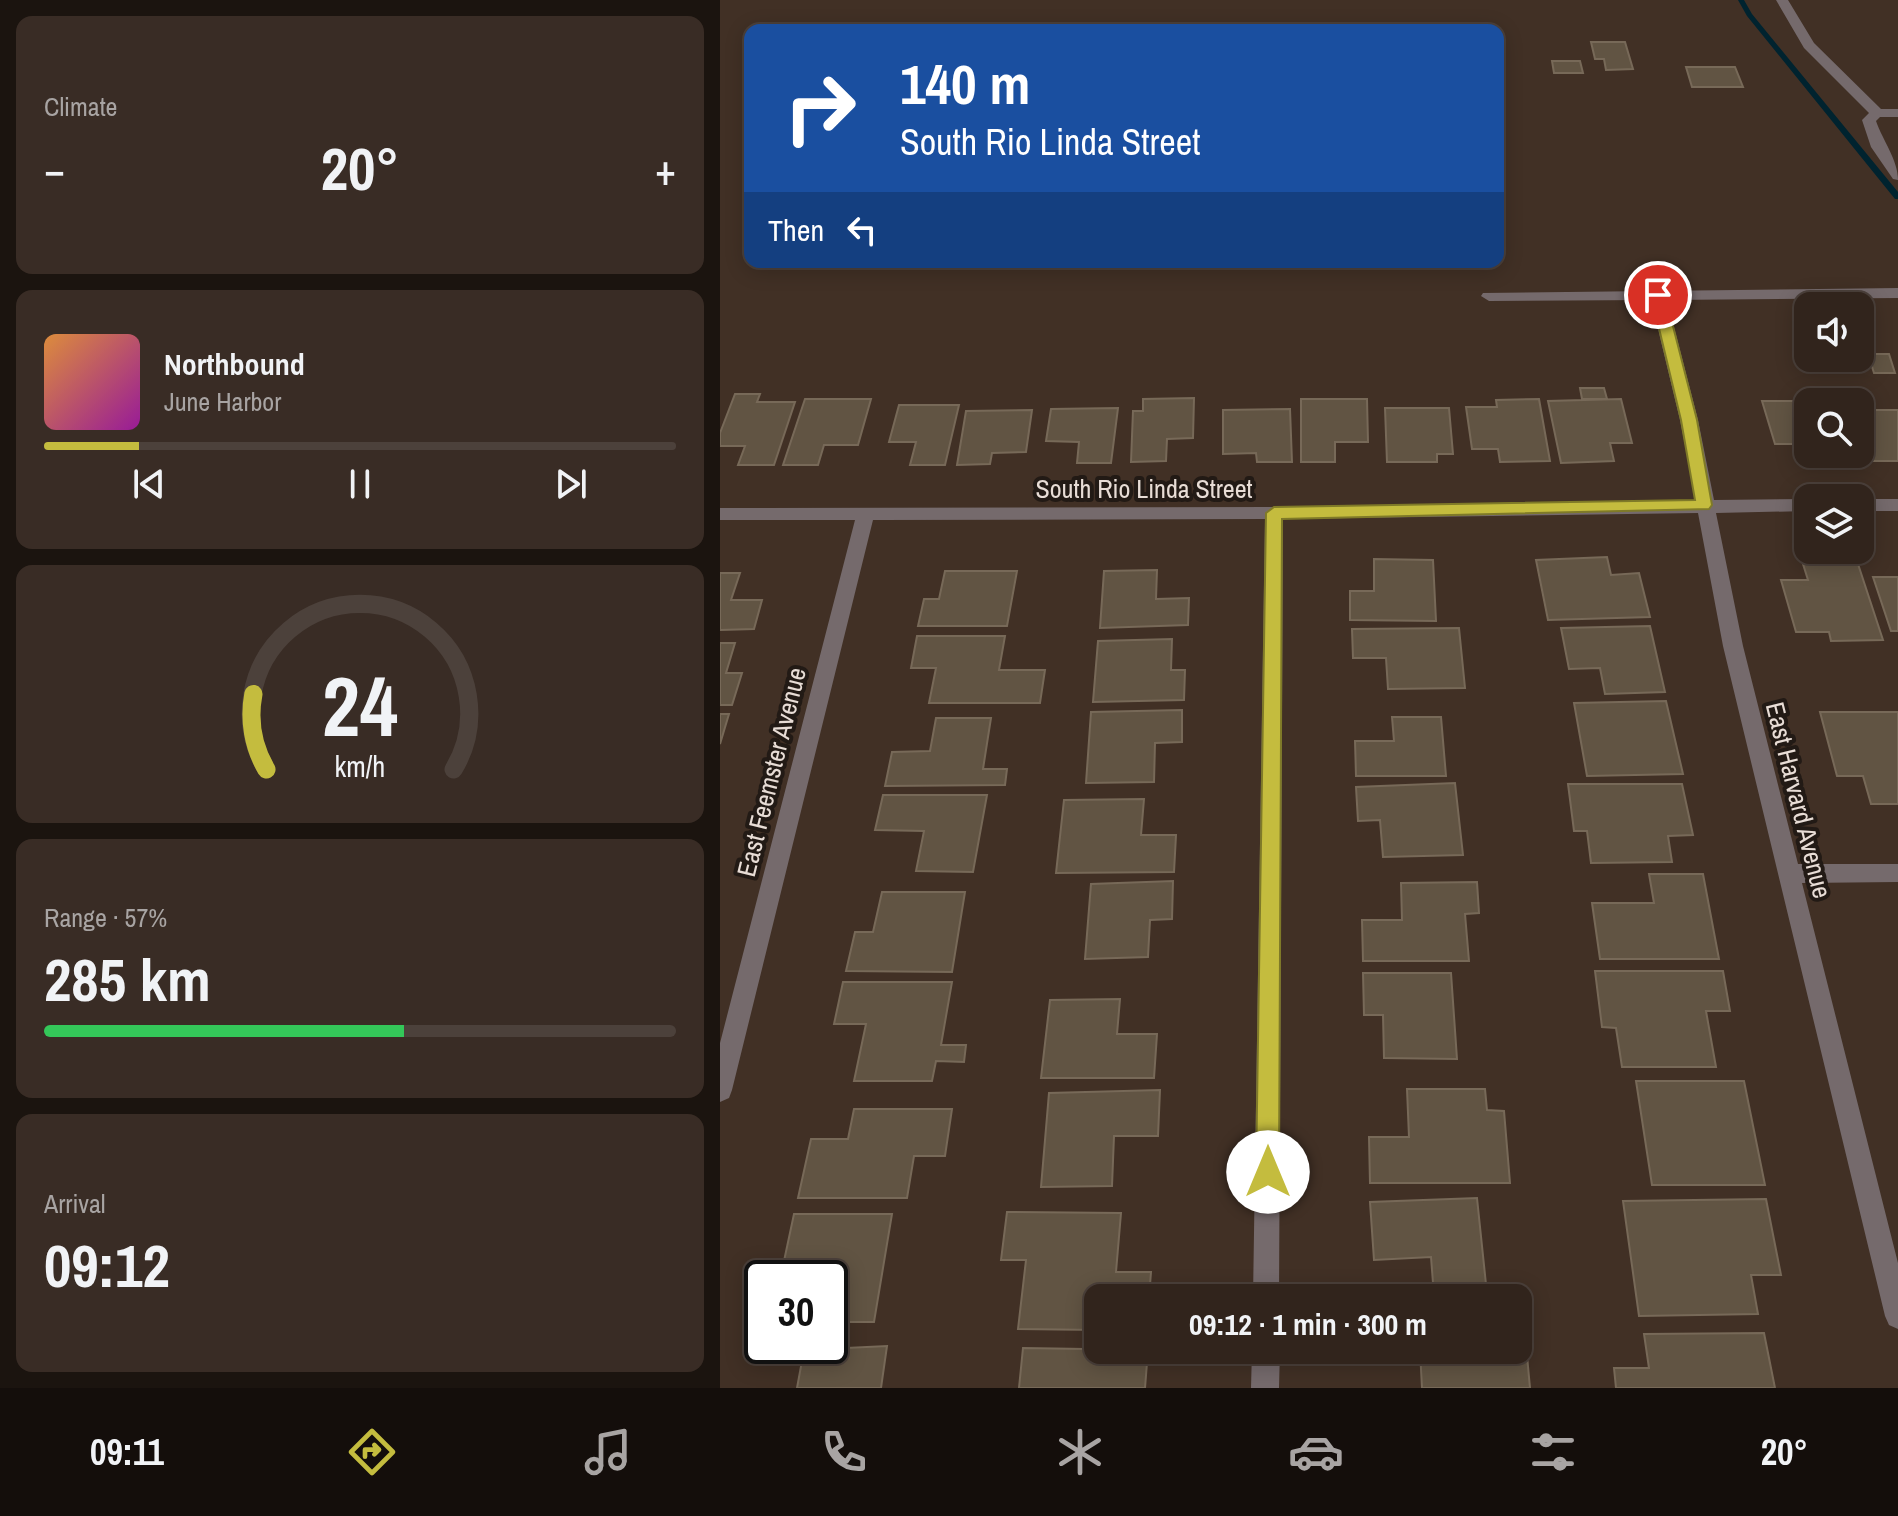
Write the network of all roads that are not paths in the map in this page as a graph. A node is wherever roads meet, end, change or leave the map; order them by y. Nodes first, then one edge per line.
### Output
1 (1782, 0) edge
2 (1877, 113) junction
3 (1898, 113) edge
4 (1898, 176) edge
5 (1898, 293) edge
6 (1658, 295) junction
7 (1489, 296) dead end
8 (1704, 505) junction
9 (1794, 505) edge
10 (1874, 505) edge
11 (1898, 505) edge
12 (1274, 513) junction
13 (720, 514) edge
14 (865, 515) junction
15 (1898, 873) edge
16 (1788, 874) junction
17 (720, 1090) edge
18 (1266, 1284) edge
19 (1898, 1316) edge
20 (1266, 1364) edge
21 (1265, 1388) edge

1 - 2 street
2 - 3 street
2 - 4 street
5 - 6 street
6 - 7 street
6 - 8 street, East Harvard Avenue
8 - 9 street, South Rio Linda Street
8 - 12 street, South Rio Linda Street
8 - 16 street, East Harvard Avenue
10 - 11 street
12 - 14 street, South Rio Linda Street
12 - 18 street
13 - 14 street, South Rio Linda Street
14 - 17 street, East Feemster Avenue
15 - 16 street
16 - 19 street, East Harvard Avenue
20 - 21 street

